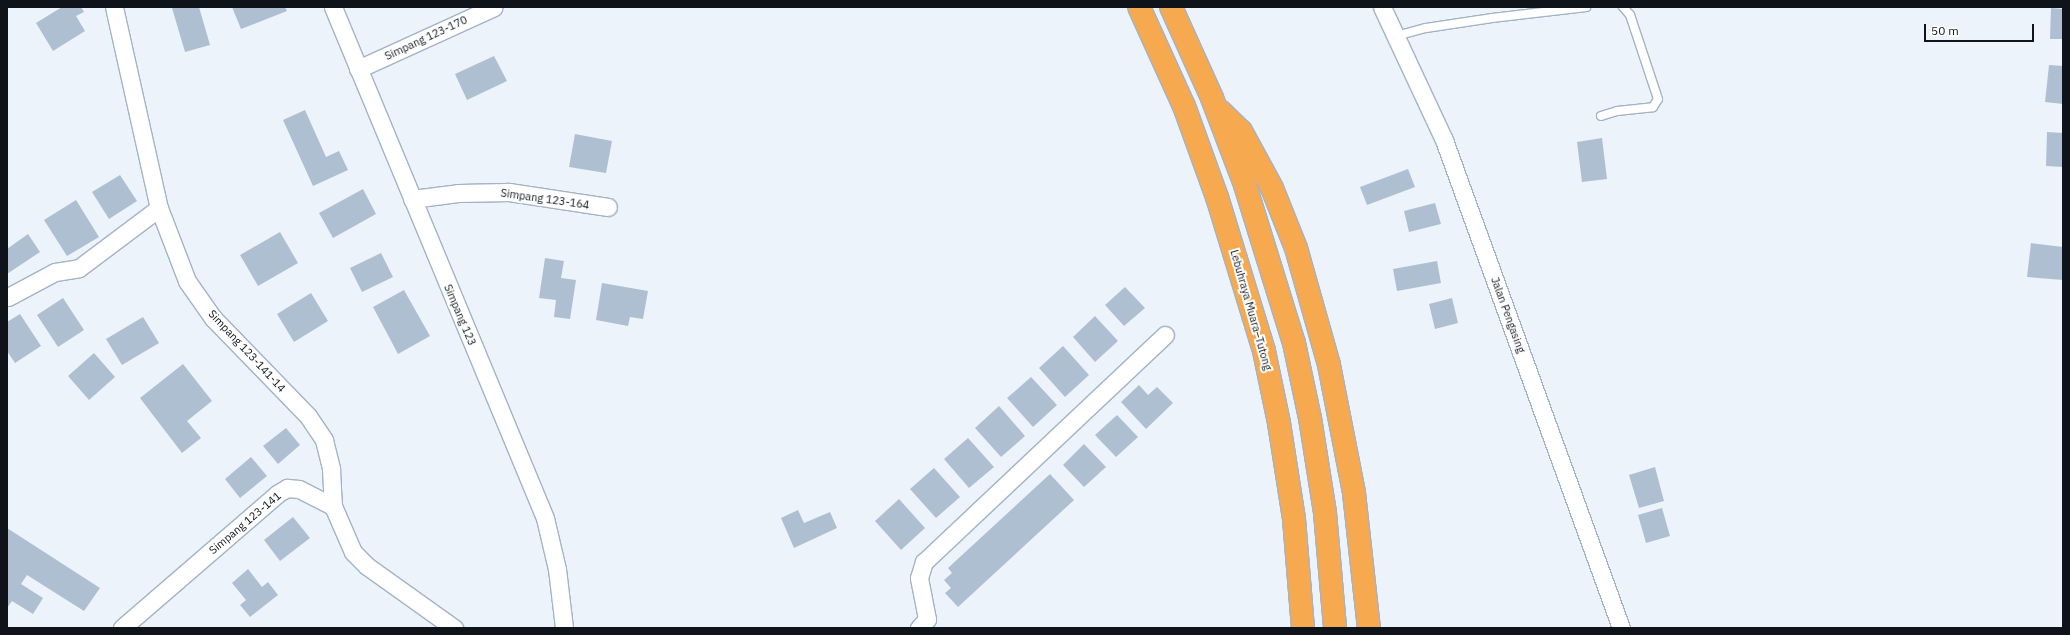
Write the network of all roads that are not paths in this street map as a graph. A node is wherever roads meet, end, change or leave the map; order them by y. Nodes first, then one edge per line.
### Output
1 (114, 7) edge
2 (333, 7) edge
3 (494, 7) edge
4 (1139, 7) edge
5 (1171, 7) edge
6 (1382, 7) edge
7 (1586, 7) edge
8 (1623, 7) edge
9 (1396, 36) junction
10 (358, 70) junction
11 (1215, 106) junction
12 (1601, 116) dead end
13 (412, 199) junction
14 (608, 207) dead end
15 (158, 208) junction
16 (8, 297) dead end
17 (1165, 335) dead end
18 (333, 506) junction
19 (122, 628) edge
20 (454, 628) edge
21 (564, 628) edge
22 (919, 628) edge
23 (1302, 628) edge
24 (1335, 628) edge
25 (1369, 628) edge
26 (1621, 628) edge

1 - 15 street, Simpang 123-141-14
2 - 10 street, Simpang 123
3 - 10 street, Simpang 123-170
4 - 23 highway, Lebuhraya Muara–Tutong
5 - 11 highway
6 - 9 street, Jalan Pengasing
7 - 9 lane
8 - 12 lane
9 - 26 street, Jalan Pengasing
10 - 13 street, Simpang 123
11 - 24 highway
11 - 25 highway
13 - 14 street, Simpang 123-164
13 - 21 street, Simpang 123
15 - 16 street
15 - 18 street, Simpang 123-141-14
17 - 22 street
18 - 19 street, Simpang 123-141
18 - 20 street

